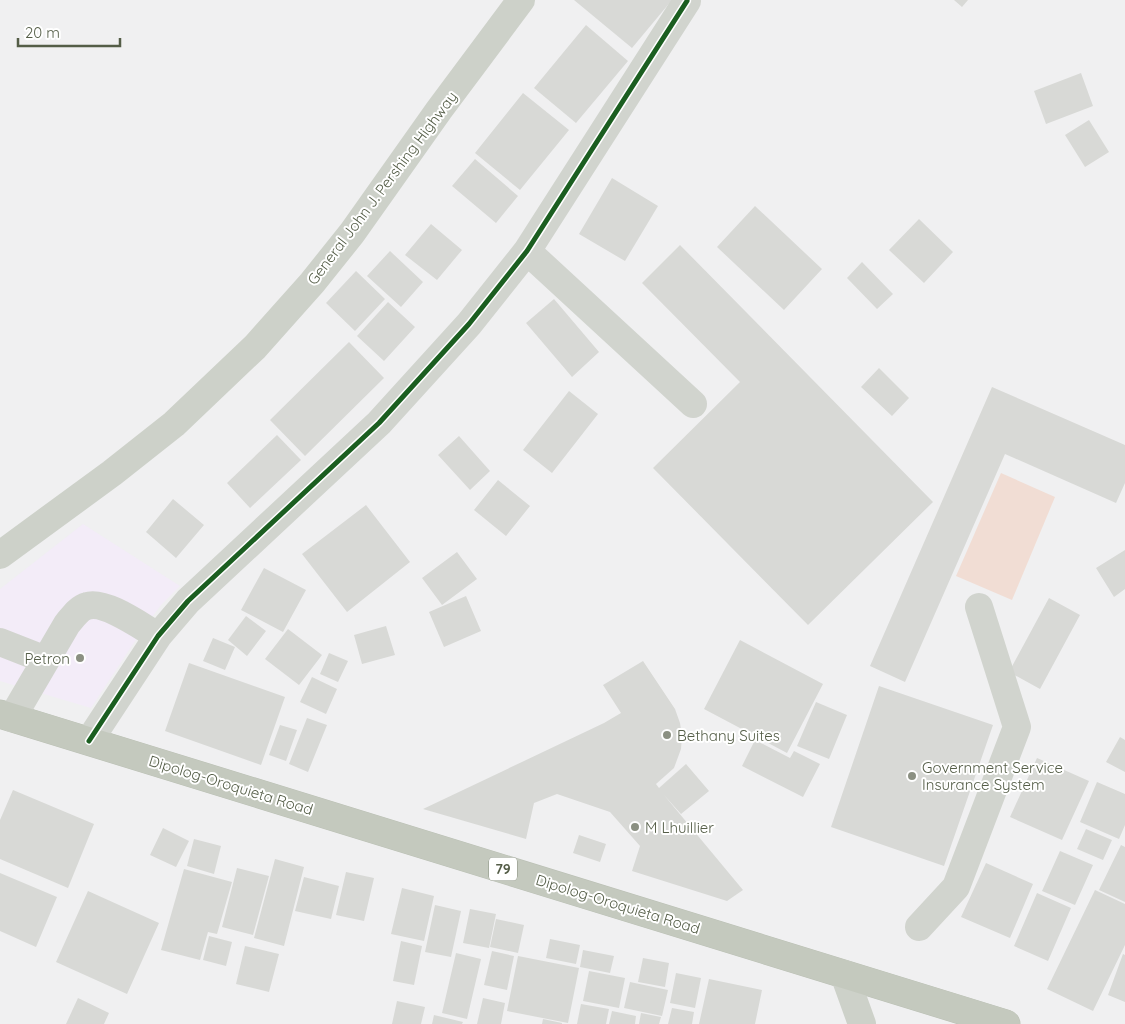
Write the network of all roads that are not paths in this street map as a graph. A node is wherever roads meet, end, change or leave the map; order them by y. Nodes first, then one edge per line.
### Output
1 (521, 0) edge
2 (687, 1) dead end
3 (527, 251) junction
4 (693, 404) dead end
5 (0, 555) edge
6 (979, 607) dead end
7 (158, 636) junction
8 (0, 642) edge
9 (46, 660) junction
10 (6, 716) edge
11 (88, 741) junction
12 (919, 927) dead end
13 (844, 974) junction
14 (862, 1024) edge
15 (1006, 1024) edge

1 - 5 main road, General John J. Pershing Highway
2 - 3 street
3 - 4 street
3 - 7 street
6 - 12 street
7 - 9 street
7 - 11 street
8 - 9 street
9 - 10 street
10 - 11 highway, Dipolog-Oroquieta Road / 79
11 - 13 highway, Dipolog-Oroquieta Road / 79
13 - 14 main road
13 - 15 highway, Dipolog-Oroquieta Road / 79

